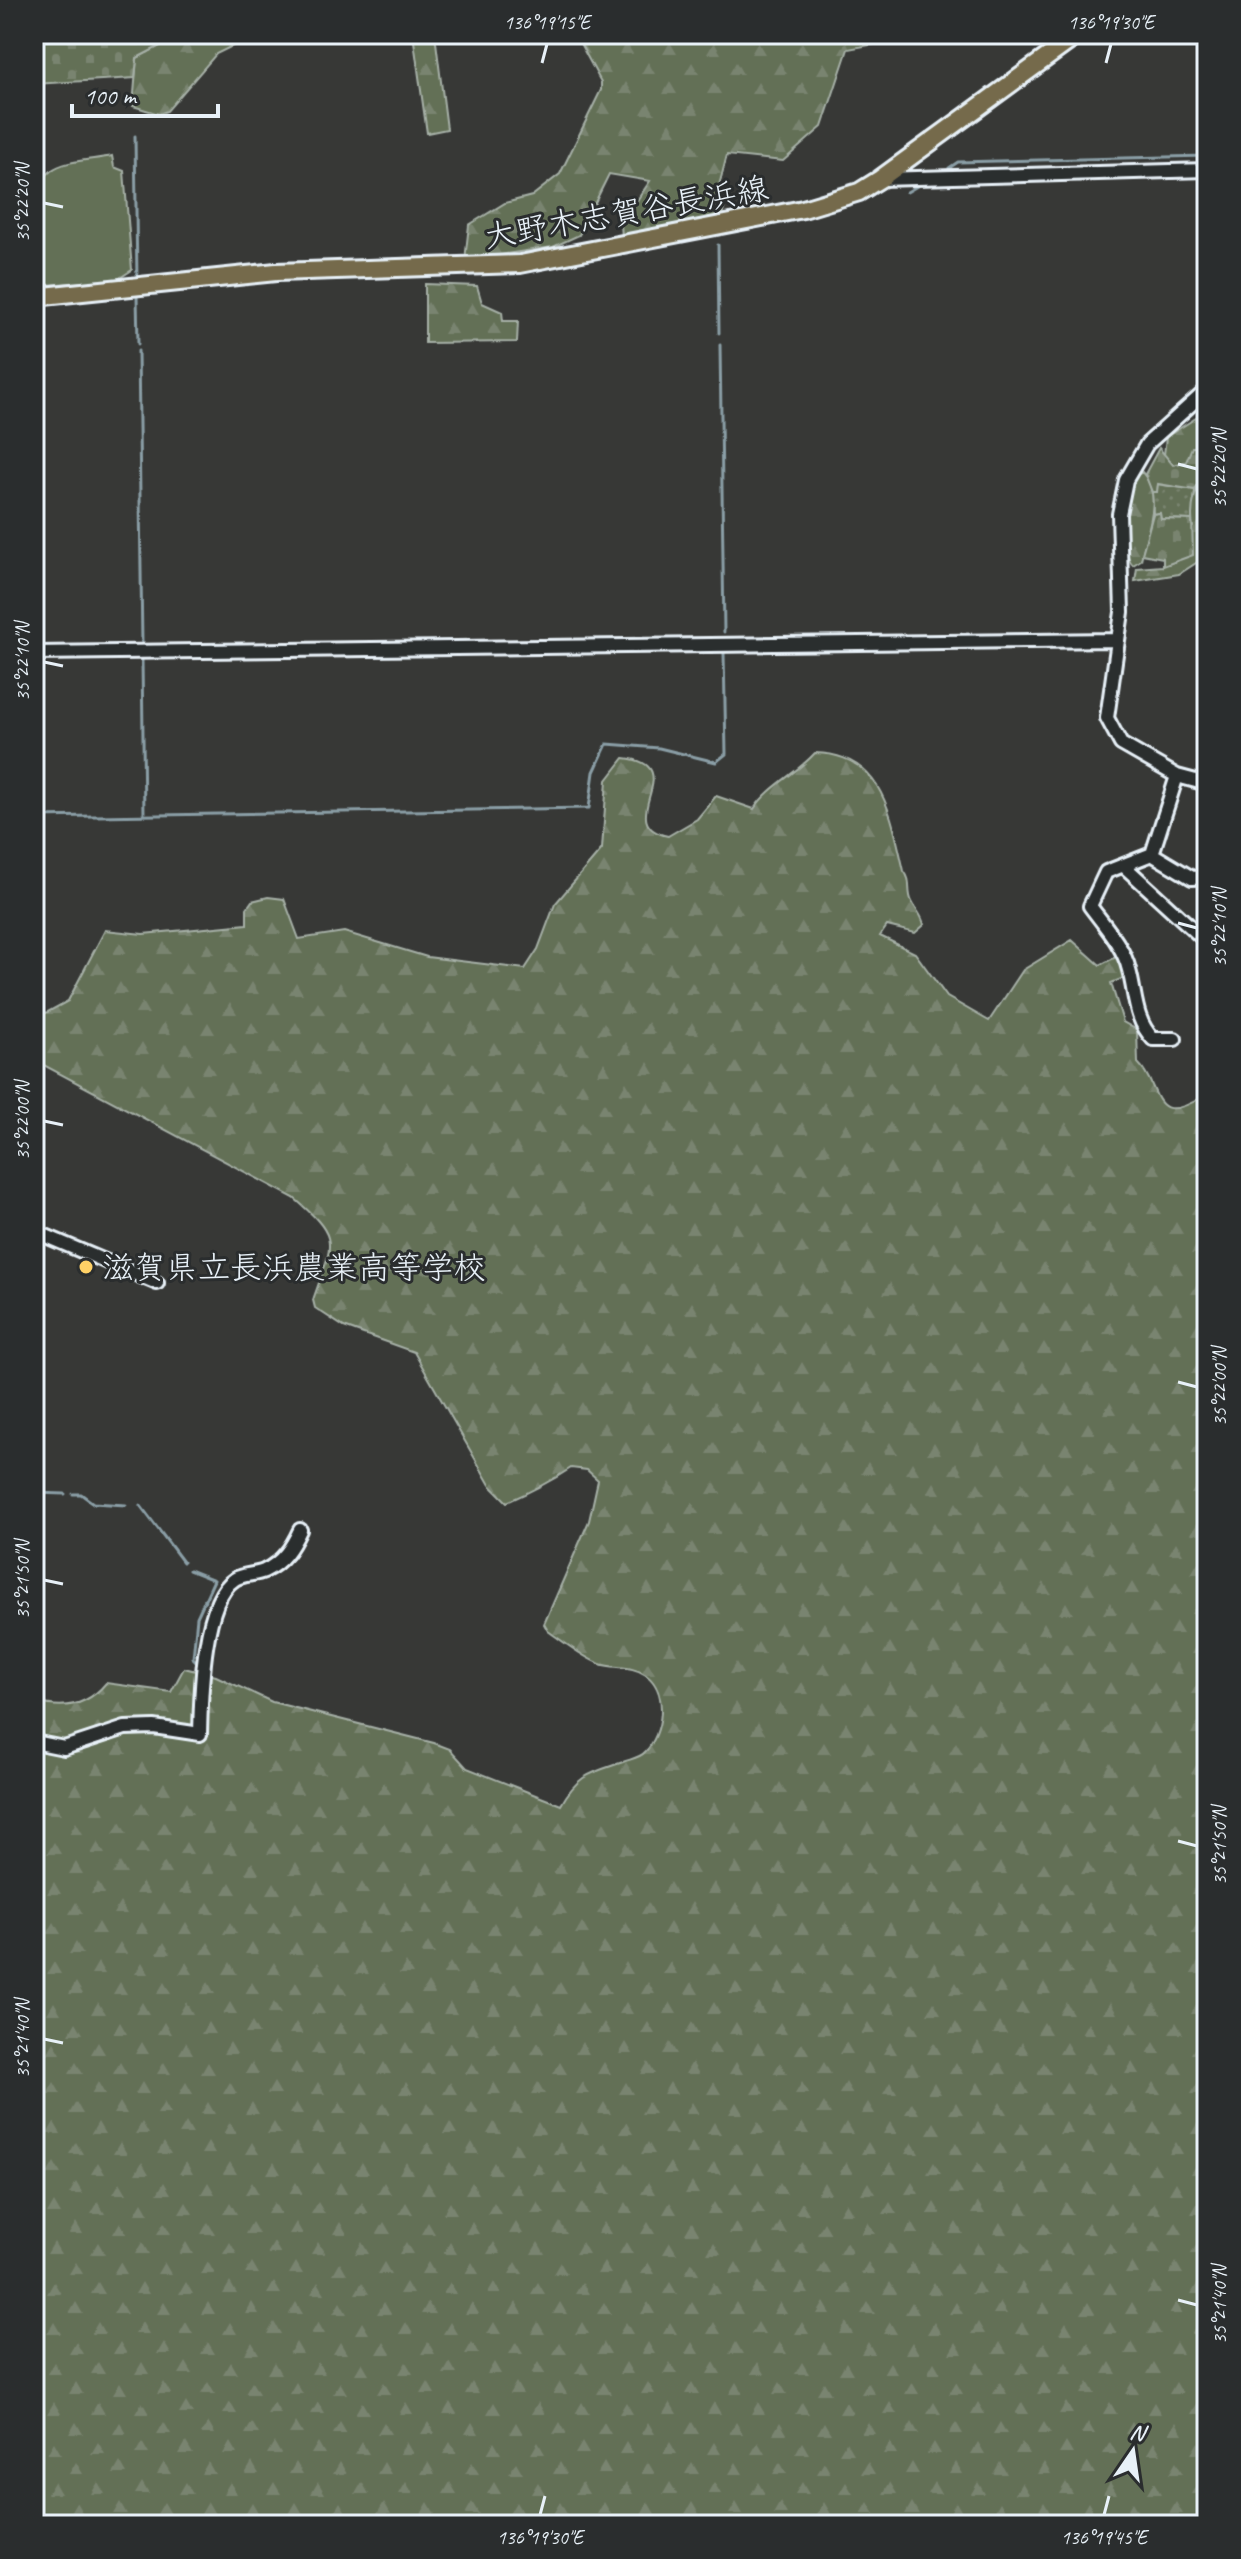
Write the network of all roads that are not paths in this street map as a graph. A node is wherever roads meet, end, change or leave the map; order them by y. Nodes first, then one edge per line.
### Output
1 (1079, 34) edge
2 (1207, 170) edge
3 (880, 179) junction
4 (34, 297) edge
5 (1207, 390) edge
6 (1117, 640) junction
7 (34, 653) edge
8 (1177, 776) junction
9 (1207, 784) edge
10 (1152, 854) junction
11 (1124, 866) junction
12 (1207, 877) edge
13 (1207, 942) edge
14 (1175, 1039) dead end
15 (34, 1231) edge
16 (157, 1283) dead end
17 (300, 1530) dead end
18 (34, 1742) edge

1 - 3 main road, 大野木志賀谷長浜線
2 - 3 street
3 - 4 main road, 大野木志賀谷長浜線
5 - 6 street
6 - 7 street
6 - 8 street
8 - 9 street
8 - 10 street
10 - 11 street
10 - 12 street
11 - 13 street
11 - 14 street
15 - 16 street
17 - 18 street

